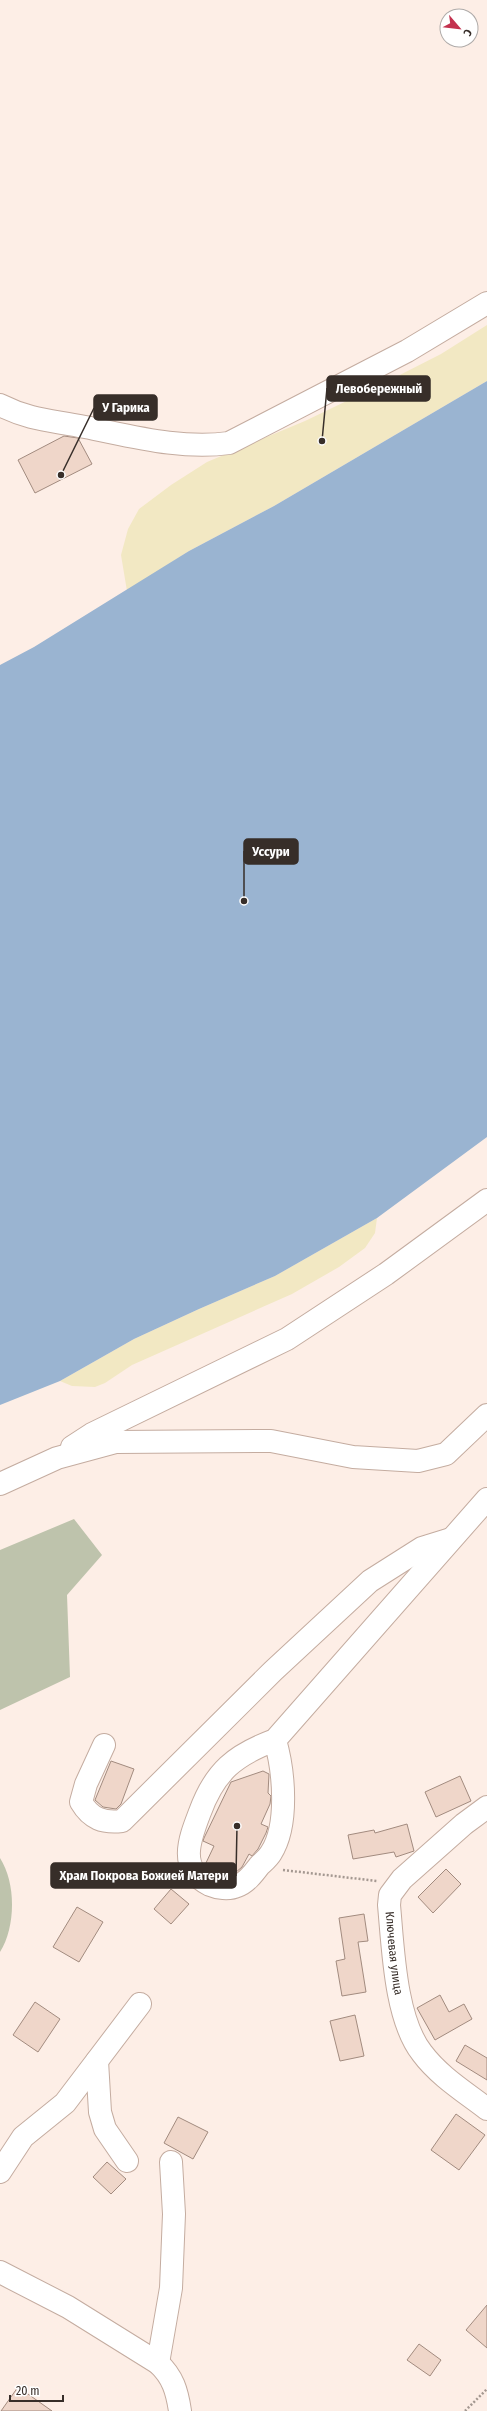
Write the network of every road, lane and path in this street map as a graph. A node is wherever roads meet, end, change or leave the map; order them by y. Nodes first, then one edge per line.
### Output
1 (487, 303) edge
2 (0, 405) edge
3 (487, 1200) edge
4 (487, 1415) edge
5 (57, 1458) junction
6 (0, 1484) edge
7 (487, 1499) edge
8 (453, 1538) junction
9 (275, 1740) junction
10 (104, 1745) dead end
11 (487, 1807) edge
12 (282, 1870) dead end
13 (375, 1881) dead end
14 (140, 2004) dead end
15 (97, 2061) junction
16 (487, 2109) edge
17 (127, 2161) dead end
18 (171, 2162) dead end
19 (0, 2172) edge
20 (0, 2272) edge
21 (158, 2363) junction
22 (487, 2389) edge
23 (180, 2411) edge
24 (466, 2411) edge

1 - 2 lane
3 - 5 lane
4 - 5 lane
5 - 6 lane
7 - 8 lane
8 - 9 lane
8 - 10 lane
9 - 9 lane
11 - 16 lane, Ключевая улица
12 - 13 path
14 - 15 lane
15 - 17 lane
15 - 19 lane
18 - 21 lane
20 - 21 lane
21 - 23 lane
22 - 24 path

